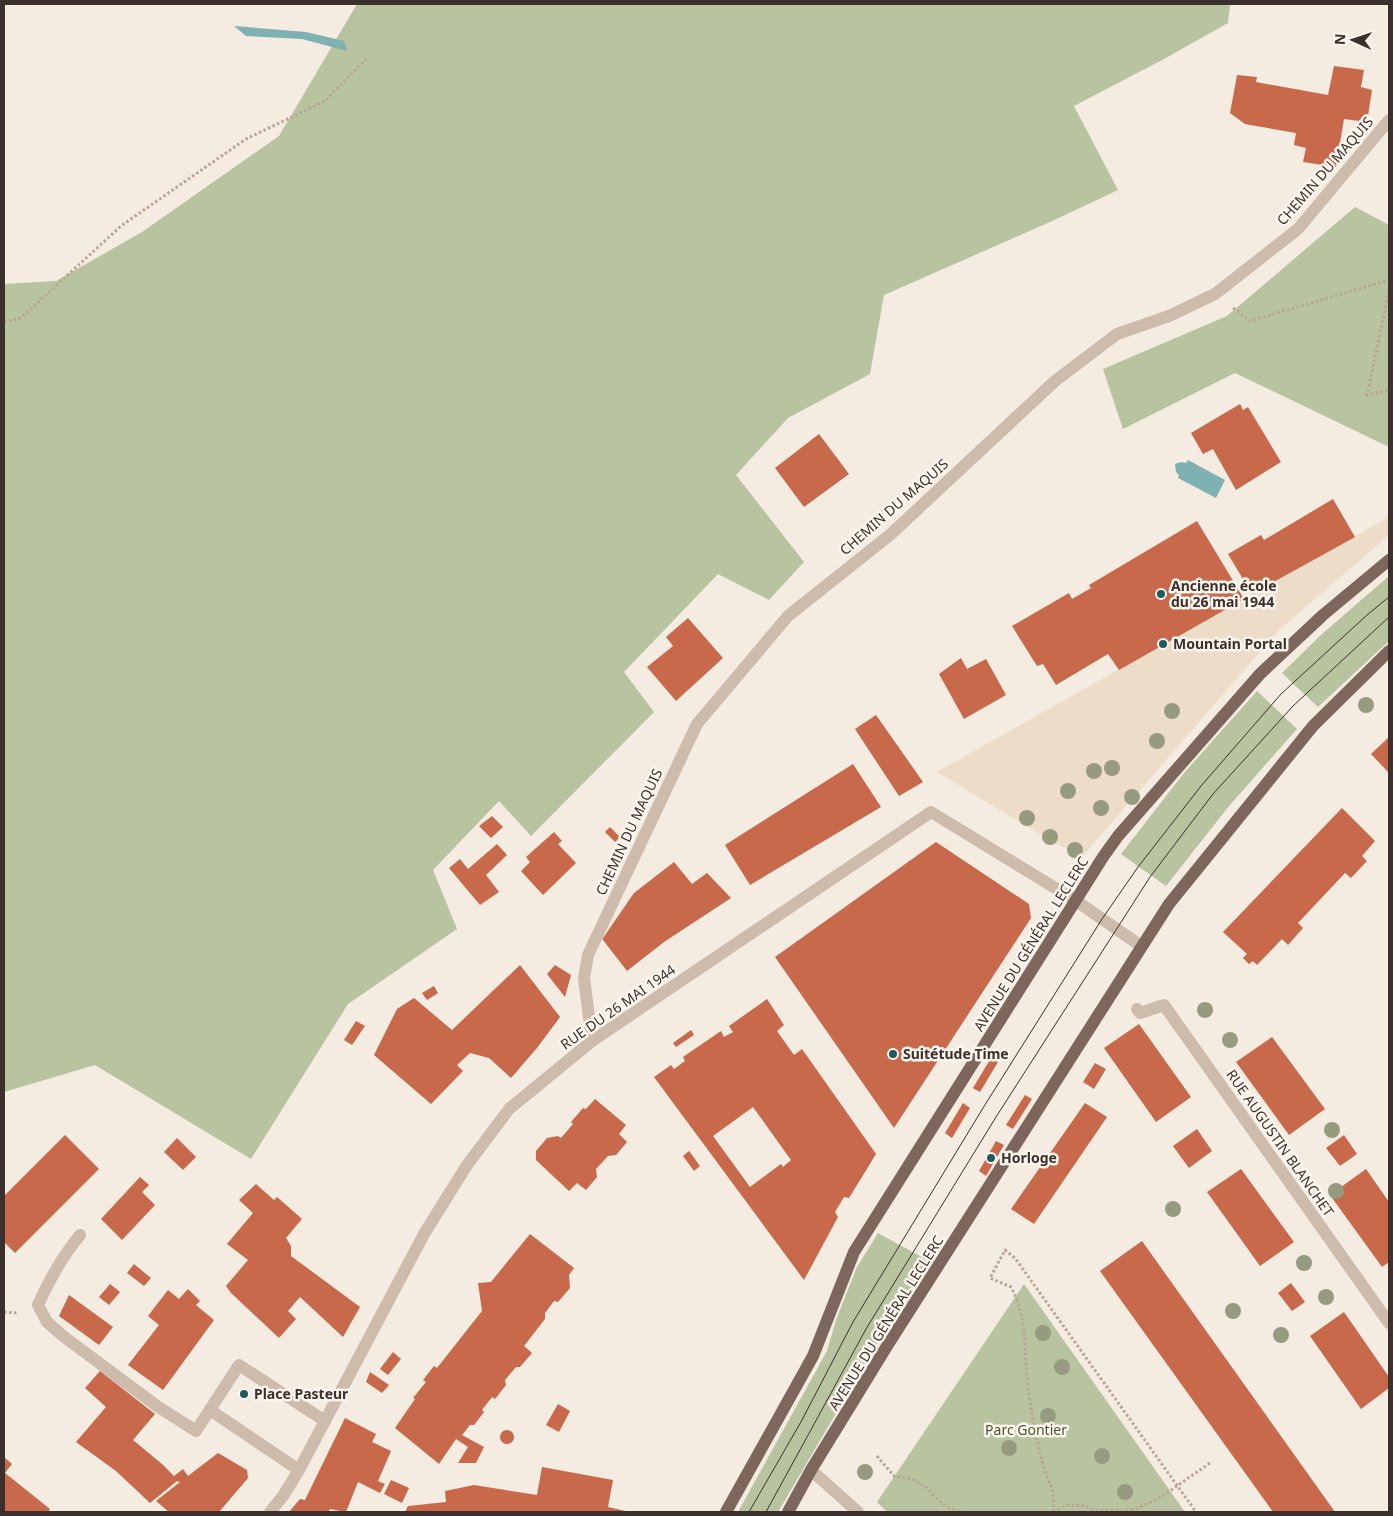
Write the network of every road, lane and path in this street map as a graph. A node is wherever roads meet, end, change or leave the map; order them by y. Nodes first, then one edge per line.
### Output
1 (366, 58) dead end
2 (1389, 120) edge
3 (1389, 280) edge
4 (1389, 291) edge
5 (1215, 294) junction
6 (4, 322) edge
7 (1389, 390) edge
8 (1389, 560) edge
9 (1389, 651) edge
10 (1075, 900) junction
11 (1141, 946) junction
12 (1137, 1010) dead end
13 (592, 1041) junction
14 (80, 1235) dead end
15 (1389, 1323) edge
16 (210, 1410) junction
17 (325, 1421) junction
18 (877, 1456) dead end
19 (1210, 1464) dead end
20 (299, 1470) junction
21 (811, 1470) junction
22 (1177, 1486) junction
23 (270, 1512) edge
24 (726, 1512) edge
25 (788, 1512) edge
26 (858, 1512) edge
27 (963, 1512) edge
28 (1053, 1512) edge
29 (1196, 1512) edge

1 - 6 path
2 - 5 street, CHEMIN DU MAQUIS
3 - 5 path
4 - 7 path
5 - 13 street, CHEMIN DU MAQUIS
8 - 10 main road, AVENUE DU GÉNÉRAL LECLERC
9 - 11 main road, AVENUE DU GÉNÉRAL LECLERC
10 - 11 street, RUE DU 26 MAI 1944
10 - 13 street, RUE DU 26 MAI 1944
10 - 24 main road, AVENUE DU GÉNÉRAL LECLERC
11 - 21 main road, AVENUE DU GÉNÉRAL LECLERC
12 - 15 street, RUE AUGUSTIN BLANCHET
13 - 17 street, RUE DU 26 MAI 1944
14 - 16 street
16 - 17 street
16 - 20 street
17 - 20 street, RUE DU 26 MAI 1944
18 - 27 path
19 - 22 path
20 - 23 street, RUE DU 26 MAI 1944
21 - 25 main road, AVENUE DU GÉNÉRAL LECLERC
21 - 26 street
22 - 28 path
22 - 28 path
22 - 29 path

